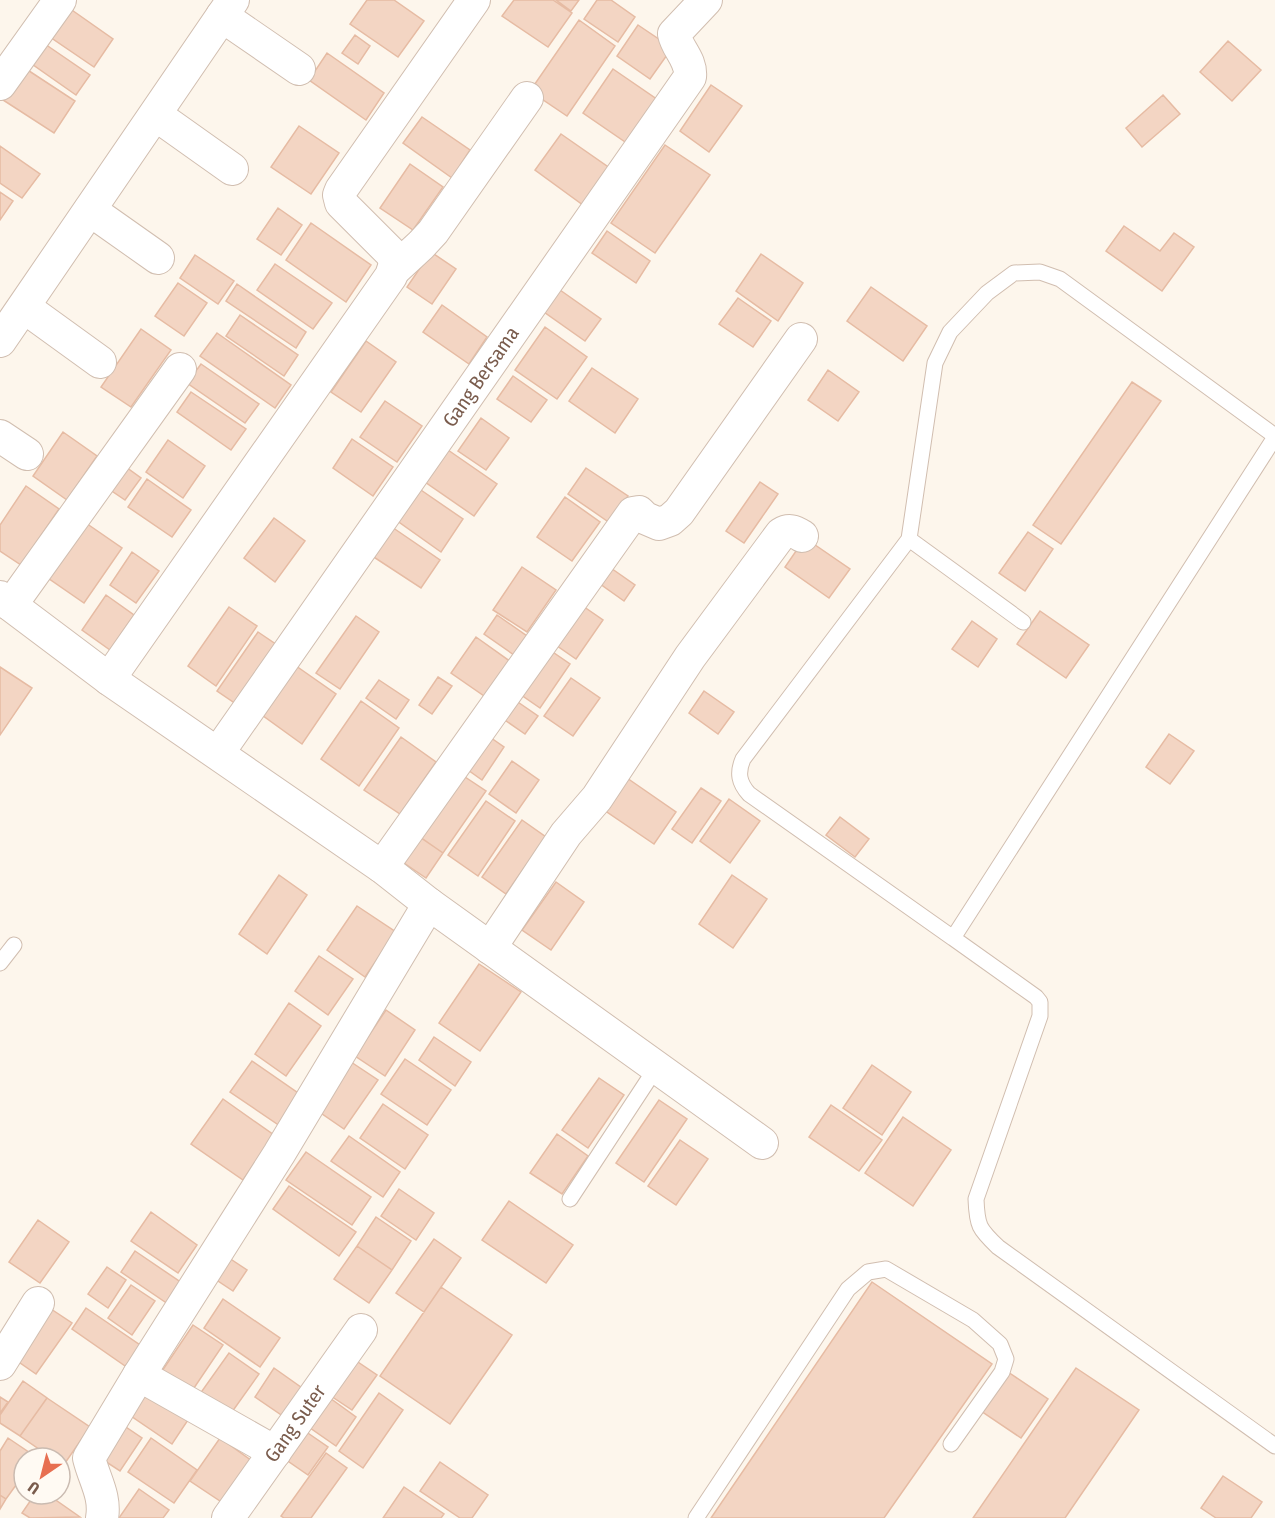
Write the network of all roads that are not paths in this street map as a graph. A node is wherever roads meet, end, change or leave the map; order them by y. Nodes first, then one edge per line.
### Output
1 (60, 0) edge
2 (474, 0) edge
3 (706, 0) edge
4 (227, 8) edge
5 (299, 69) dead end
6 (0, 84) edge
7 (527, 98) dead end
8 (156, 116) junction
9 (232, 169) dead end
10 (90, 210) junction
11 (158, 258) dead end
12 (394, 270) junction
13 (24, 307) junction
14 (801, 339) dead end
15 (0, 341) edge
16 (100, 362) dead end
17 (180, 369) dead end
18 (0, 436) edge
19 (1275, 436) edge
20 (27, 454) dead end
21 (802, 536) dead end
22 (909, 539) junction
23 (6, 601) edge
24 (1023, 622) dead end
25 (109, 679) junction
26 (218, 753) junction
27 (382, 867) junction
28 (429, 904) junction
29 (953, 938) junction
30 (14, 945) dead end
31 (490, 948) junction
32 (0, 963) edge
33 (656, 1068) junction
34 (762, 1143) dead end
35 (570, 1199) dead end
36 (38, 1303) dead end
37 (361, 1330) dead end
38 (0, 1364) edge
39 (139, 1375) junction
40 (951, 1444) dead end
41 (1275, 1446) edge
42 (275, 1452) junction
43 (102, 1518) edge
44 (228, 1518) edge
45 (696, 1518) edge

1 - 6 street
2 - 12 street
3 - 26 street, Gang Bersama
4 - 5 street
4 - 8 street
7 - 12 street
8 - 9 street
8 - 10 street
10 - 11 street
10 - 13 street
12 - 25 street
13 - 15 street
13 - 16 street
14 - 27 street
17 - 23 street
18 - 20 street
19 - 22 lane
19 - 29 lane
21 - 31 street
22 - 24 lane
22 - 29 lane
23 - 25 street
25 - 26 street
26 - 27 street
27 - 28 street
28 - 31 street
28 - 39 street
29 - 41 lane
30 - 32 lane
31 - 33 street
33 - 34 street
33 - 35 lane
36 - 38 street
37 - 42 street, Gang Suter
39 - 42 street
39 - 43 street
40 - 45 lane
42 - 44 street, Gang Suter

